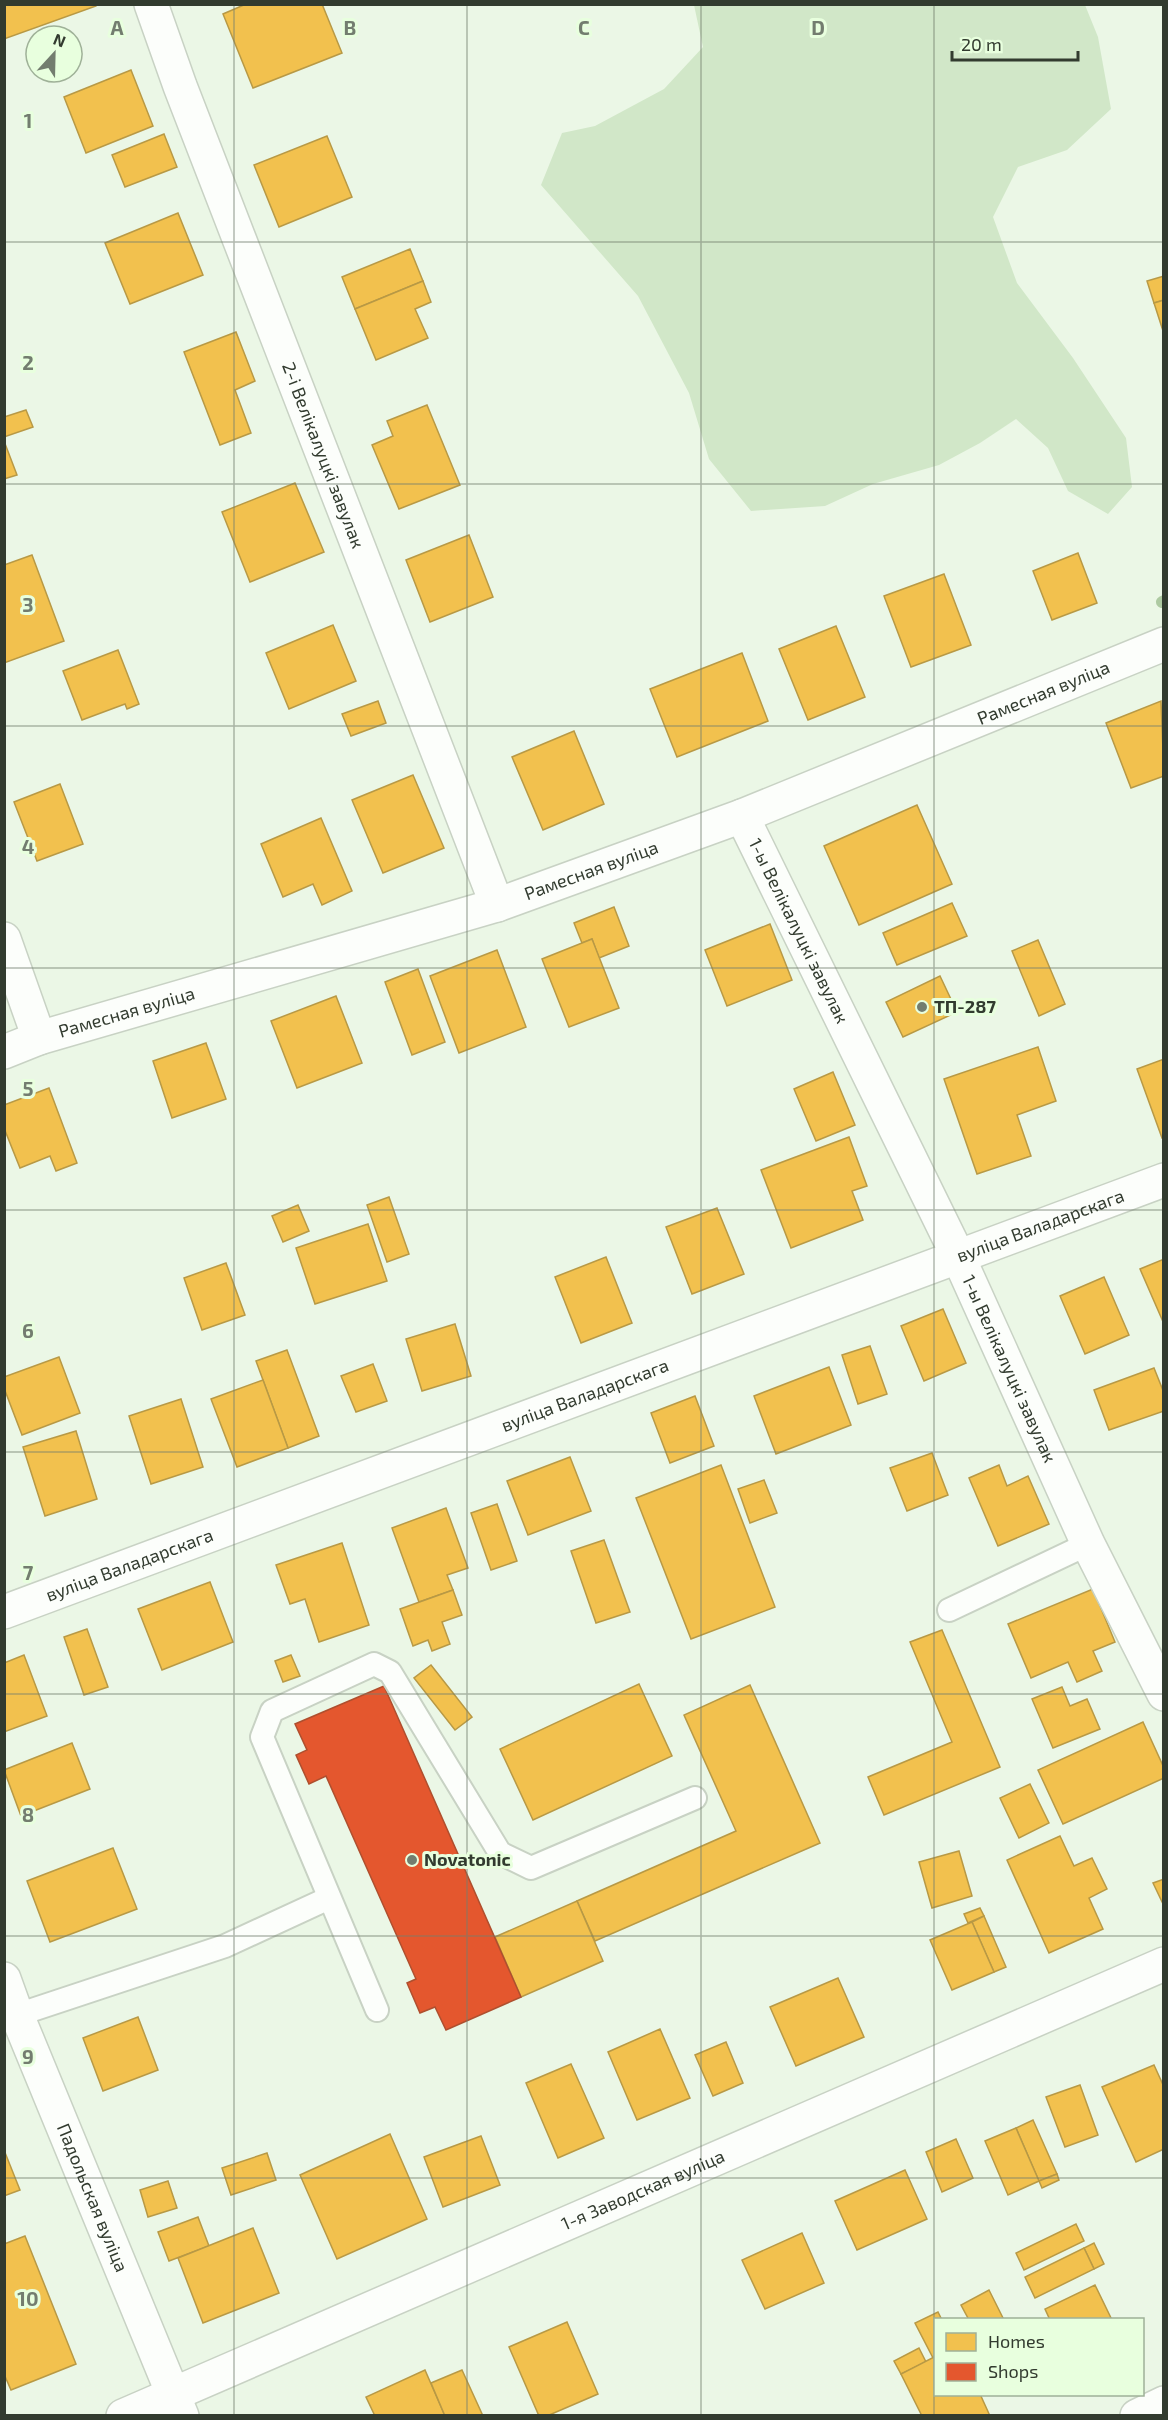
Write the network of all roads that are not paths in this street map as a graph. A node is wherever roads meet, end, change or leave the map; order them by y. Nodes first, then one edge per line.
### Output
1 (151, 4) edge
2 (1164, 644) edge
3 (742, 816) junction
4 (497, 905) junction
5 (4, 939) edge
6 (39, 1038) junction
7 (4, 1052) edge
8 (1164, 1180) edge
9 (958, 1256) junction
10 (1088, 1544) junction
11 (949, 1610) dead end
12 (4, 1612) edge
13 (1164, 1694) edge
14 (695, 1798) dead end
15 (329, 1898) junction
16 (1164, 1964) edge
17 (4, 1979) edge
18 (378, 2010) dead end
19 (11, 2017) edge
20 (1164, 2403) edge
21 (177, 2404) edge
22 (123, 2415) edge
23 (1137, 2415) edge

1 - 4 street, 2-і Велікалуцкі завулак
2 - 3 street, Рамесная вуліца
3 - 4 street, Рамесная вуліца
3 - 9 street, 1-ы Велікалуцкі завулак
4 - 6 street, Рамесная вуліца
5 - 6 street
6 - 7 street, Рамесная вуліца
8 - 9 street, вуліца Валадарскага
9 - 10 street, 1-ы Велікалуцкі завулак
9 - 12 street, вуліца Валадарскага
10 - 11 lane
10 - 13 street, 1-ы Велікалуцкі завулак
14 - 15 lane
15 - 18 lane
15 - 19 lane
16 - 21 street, 1-я Заводская вуліца
17 - 19 street, Падольская вуліца
19 - 21 street, Падольская вуліца
20 - 23 street
21 - 22 street, 1-я Заводская вуліца

